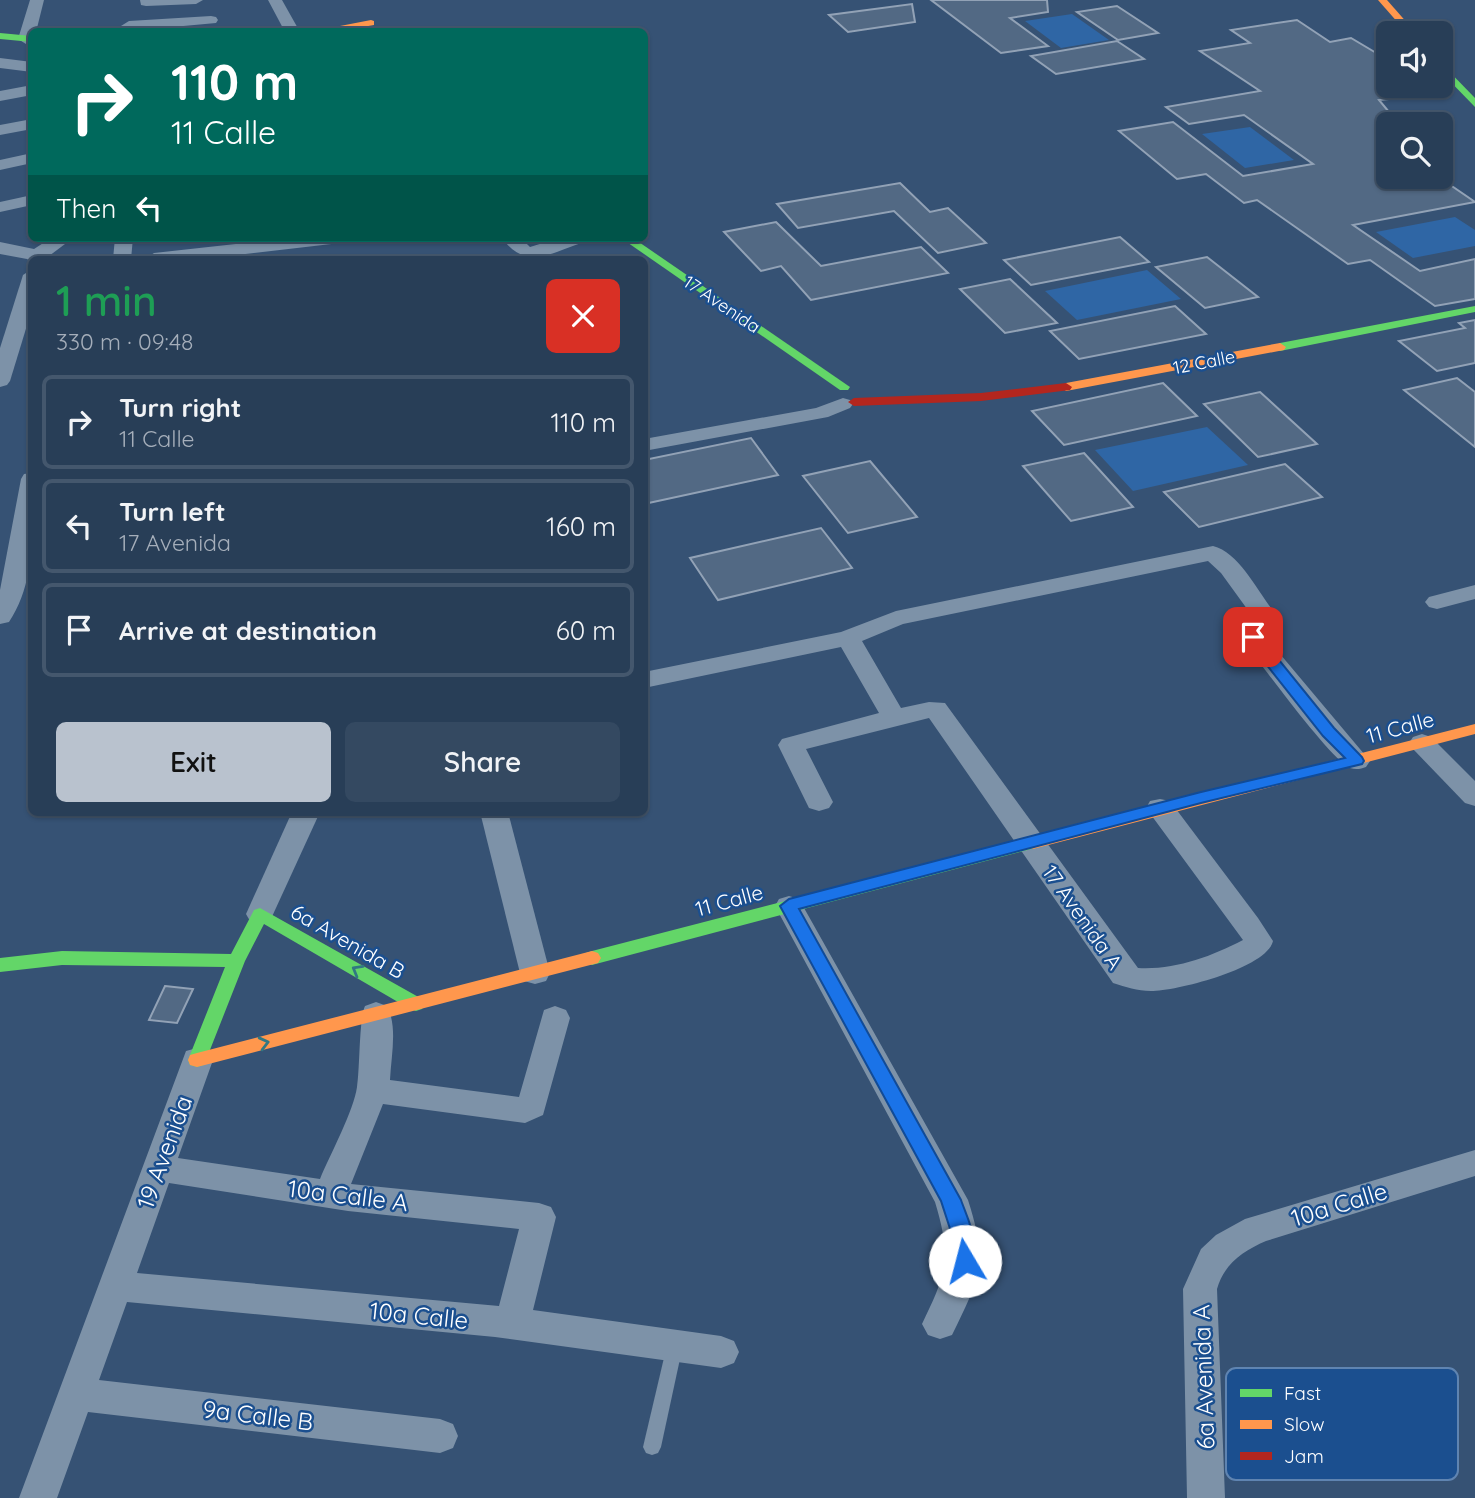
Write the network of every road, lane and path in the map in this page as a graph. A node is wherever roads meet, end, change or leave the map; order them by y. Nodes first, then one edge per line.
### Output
1 (37, 0) edge
2 (196, 0) edge
3 (217, 0) edge
4 (275, 0) edge
5 (1382, 0) edge
6 (146, 2) dead end
7 (1401, 21) edge
8 (370, 22) edge
9 (130, 26) dead end
10 (210, 26) edge
11 (31, 28) edge
12 (291, 28) edge
13 (336, 28) edge
14 (0, 36) edge
15 (28, 39) edge
16 (0, 63) edge
17 (28, 66) edge
18 (1453, 79) edge
19 (28, 91) edge
20 (0, 96) edge
21 (1475, 104) edge
22 (28, 125) edge
23 (0, 130) edge
24 (28, 159) edge
25 (0, 165) edge
26 (28, 201) edge
27 (0, 207) edge
28 (59, 242) edge
29 (305, 242) edge
30 (516, 242) edge
31 (566, 242) edge
32 (632, 242) edge
33 (0, 248) edge
34 (43, 256) edge
35 (181, 256) edge
36 (28, 260) edge
37 (28, 284) edge
38 (1475, 309) edge
39 (3, 361) edge
40 (0, 381) edge
41 (842, 395) junction
42 (648, 444) edge
43 (28, 501) edge
44 (1475, 592) edge
45 (10, 598) edge
46 (1437, 602) dead end
47 (848, 638) junction
48 (648, 679) edge
49 (895, 719) junction
50 (1475, 729) edge
51 (1422, 743) junction
52 (1356, 761) junction
53 (1475, 797) edge
54 (819, 802) dead end
55 (1160, 808) junction
56 (304, 816) edge
57 (495, 816) edge
58 (1030, 842) junction
59 (789, 906) junction
60 (260, 915) junction
61 (236, 961) junction
62 (0, 965) edge
63 (535, 973) junction
64 (416, 1004) junction
65 (376, 1014) junction
66 (555, 1018) dead end
67 (197, 1060) junction
68 (373, 1090) junction
69 (1475, 1163) edge
70 (157, 1168) junction
71 (331, 1193) junction
72 (1211, 1259) joint
73 (116, 1286) junction
74 (940, 1324) dead end
75 (512, 1325) junction
76 (675, 1345) junction
77 (721, 1352) dead end
78 (75, 1394) junction
79 (440, 1436) dead end
80 (652, 1447) dead end
81 (38, 1498) edge
82 (1206, 1498) edge

1 - 11 street
2 - 6 street
3 - 10 street
4 - 12 street
5 - 7 street
8 - 13 street
9 - 10 street
14 - 15 street
16 - 17 street
18 - 21 street
19 - 20 street
22 - 23 street
24 - 25 street
26 - 27 street
28 - 34 street
29 - 35 street
30 - 31 street
32 - 41 street, 17 Avenida
33 - 36 street
37 - 39 street
38 - 41 street, 12 Calle
39 - 40 street
41 - 42 street, 12 Calle
43 - 45 street
44 - 46 street
47 - 48 street
47 - 49 street
47 - 52 street
49 - 54 street
49 - 58 street, 17 Avenida A
50 - 51 street, 11 Calle
51 - 52 street, 11 Calle
51 - 53 street
52 - 55 street, 11 Calle
55 - 58 street, 11 Calle
55 - 58 street, 17 Avenida A
56 - 60 street, 19 Avenida
57 - 63 street
58 - 59 street, 11 Calle
59 - 63 street, 11 Calle
59 - 74 street
60 - 61 street, 19 Avenida
64 -> 60 street, 6a Avenida B
61 - 62 street
61 - 67 street, 19 Avenida
63 - 64 street, 11 Calle
64 - 65 street, 11 Calle
67 -> 65 street, 11 Calle
65 - 68 street
66 - 68 street
67 - 70 street, 19 Avenida
68 - 71 street
69 - 72 street, 10a Calle
70 - 71 street, 10a Calle A
70 - 73 street, 19 Avenida
71 - 75 street, 10a Calle A
72 - 82 street, 6a Avenida A
73 - 75 street, 10a Calle
73 - 78 street, 19 Avenida
75 - 76 street, 10a Calle
76 - 77 street, 10a Calle
76 - 80 lane
78 - 79 street, 9a Calle B
78 - 81 street, 19 Avenida

